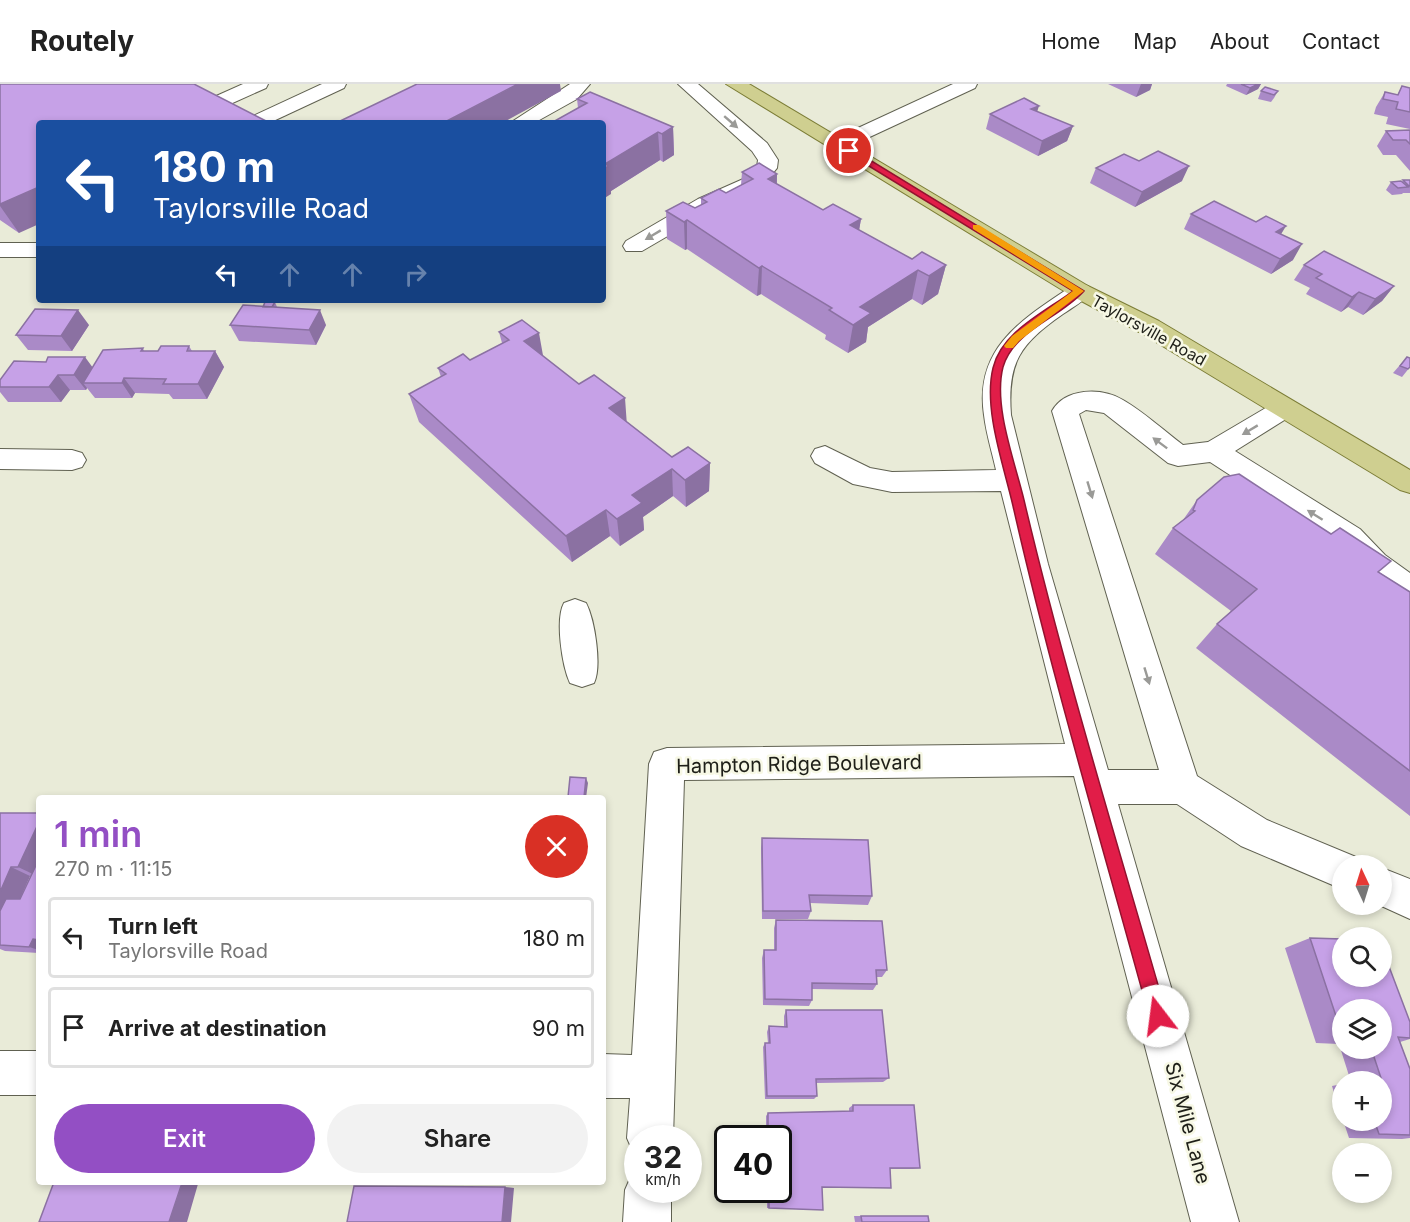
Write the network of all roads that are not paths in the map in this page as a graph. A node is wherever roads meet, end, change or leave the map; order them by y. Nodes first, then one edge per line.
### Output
1 (260, 84) edge
2 (337, 84) edge
3 (581, 84) edge
4 (687, 84) edge
5 (735, 84) edge
6 (968, 84) edge
7 (201, 90) edge
8 (221, 101) junction
9 (259, 120) edge
10 (267, 120) edge
11 (525, 120) edge
12 (839, 144) junction
13 (634, 246) dead end
14 (0, 250) edge
15 (36, 250) edge
16 (1080, 291) junction
17 (1285, 408) junction
18 (1214, 451) junction
19 (825, 456) dead end
20 (0, 459) edge
21 (72, 460) dead end
22 (1012, 480) junction
23 (1410, 483) edge
24 (1410, 590) edge
25 (575, 612) dead end
26 (582, 673) dead end
27 (1092, 773) junction
28 (1182, 787) junction
29 (1332, 866) edge
30 (1392, 891) edge
31 (1410, 899) edge
32 (606, 1076) edge
33 (653, 1077) junction
34 (651, 1125) edge
35 (648, 1203) edge
36 (647, 1222) edge
37 (1215, 1222) edge

1 - 8 street
2 - 10 street
3 - 11 street
4 -> 13 street
5 - 12 main road, Taylorsville Road
6 - 12 street
7 - 8 street
8 - 9 street
12 - 16 main road, Taylorsville Road
14 - 15 street
16 - 17 main road, Taylorsville Road
16 - 22 street, Six Mile Lane
17 -> 18 street
17 - 23 main road, Taylorsville Road
24 -> 18 street
18 -> 28 street
19 - 22 street
20 - 21 street
22 - 27 street, Six Mile Lane
25 - 26 street
27 - 28 street
27 - 33 street, Hampton Ridge Boulevard
27 - 37 street, Six Mile Lane
28 - 29 street
30 - 31 street
32 - 33 street
33 - 34 street, Hampton Ridge Boulevard
35 - 36 street

